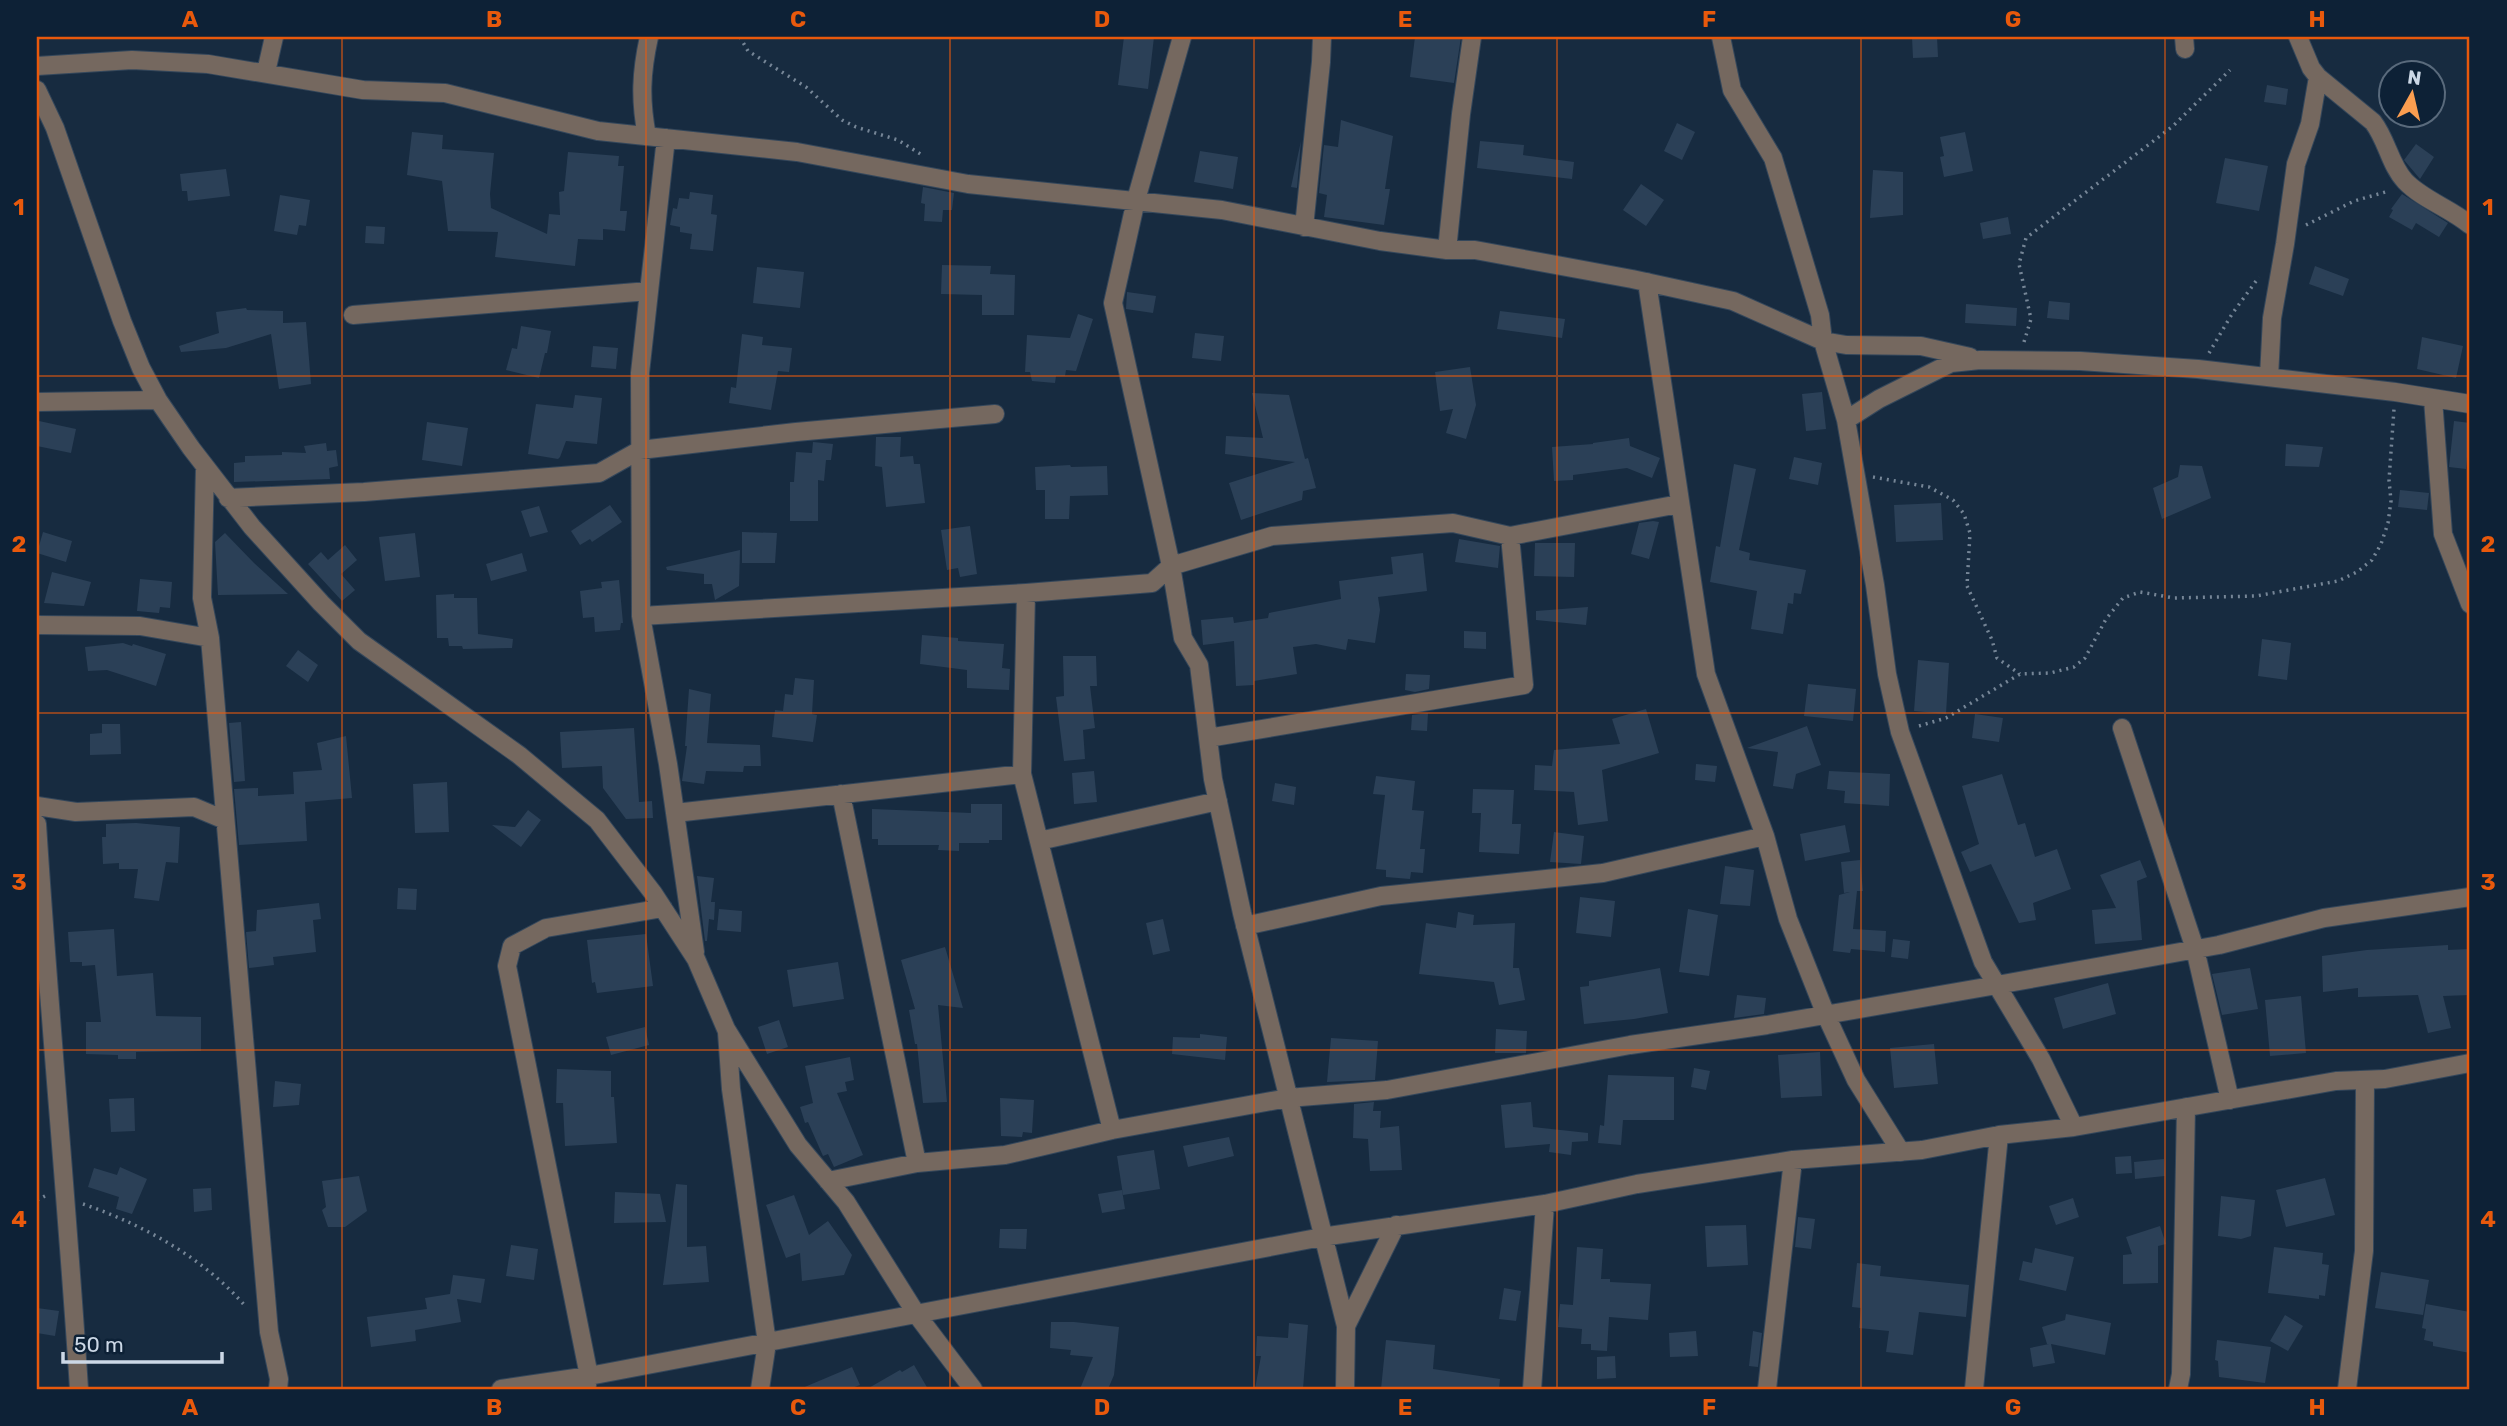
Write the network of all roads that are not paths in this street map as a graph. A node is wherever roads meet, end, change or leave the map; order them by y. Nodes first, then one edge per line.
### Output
1 (274, 37) edge
2 (649, 37) edge
3 (1182, 37) edge
4 (1322, 37) edge
5 (1472, 37) edge
6 (1721, 37) edge
7 (2298, 37) edge
8 (37, 66) edge
9 (266, 72) junction
10 (2318, 77) junction
11 (37, 90) edge
12 (646, 136) junction
13 (666, 138) junction
14 (1136, 200) junction
15 (2470, 225) edge
16 (1304, 227) junction
17 (1447, 250) junction
18 (1647, 282) junction
19 (649, 291) junction
20 (353, 316) dead end
21 (1824, 341) junction
22 (1980, 360) junction
23 (2269, 377) junction
24 (2433, 399) junction
25 (158, 400) junction
26 (37, 402) edge
27 (2470, 404) edge
28 (995, 414) dead end
29 (1846, 420) junction
30 (640, 450) junction
31 (205, 467) junction
32 (228, 498) junction
33 (1679, 504) junction
34 (1510, 536) junction
35 (1171, 566) junction
36 (1026, 593) junction
37 (2470, 604) edge
38 (641, 616) junction
39 (37, 625) edge
40 (210, 638) junction
41 (2122, 728) dead end
42 (1208, 738) junction
43 (1022, 774) junction
44 (841, 794) junction
45 (1218, 801) junction
46 (37, 806) edge
47 (675, 813) junction
48 (225, 820) junction
49 (37, 824) edge
50 (1765, 836) junction
51 (1039, 842) junction
52 (2470, 897) edge
53 (663, 908) junction
54 (1245, 926) junction
55 (2195, 949) junction
56 (696, 959) junction
57 (1997, 985) junction
58 (1826, 1015) junction
59 (726, 1029) junction
60 (2470, 1063) edge
61 (2365, 1080) junction
62 (1288, 1098) junction
63 (2230, 1100) junction
64 (2186, 1107) junction
65 (2074, 1127) junction
66 (1112, 1130) junction
67 (1999, 1135) junction
68 (1901, 1152) junction
69 (1793, 1160) junction
70 (917, 1163) junction
71 (828, 1181) junction
72 (1545, 1204) junction
73 (1396, 1225) junction
74 (1322, 1237) junction
75 (917, 1315) junction
76 (1346, 1326) junction
77 (767, 1343) junction
78 (587, 1383) edge
79 (966, 1385) edge
80 (79, 1389) edge
81 (278, 1389) edge
82 (501, 1389) edge
83 (760, 1389) edge
84 (1345, 1389) edge
85 (1532, 1389) edge
86 (1768, 1389) edge
87 (1974, 1389) edge
88 (2178, 1389) edge
89 (2347, 1389) edge

1 - 9 street
2 - 12 street
3 - 14 street
4 - 16 street
5 - 17 street
6 - 21 street
7 - 10 street
8 - 9 street
9 - 12 street
10 - 15 street
10 - 23 street
11 - 25 street
12 - 13 street
13 - 14 street
13 - 19 street
14 - 16 street
14 - 35 street
16 - 17 street
17 - 18 street
18 - 21 street
18 - 33 street
19 - 20 street
19 - 30 street
21 - 22 street
21 - 29 street
22 - 23 street
22 - 29 street
23 - 24 street
24 - 27 street
24 - 37 street
25 - 26 street
25 - 31 street
28 - 30 street
29 - 57 street
30 - 32 street
30 - 38 street
31 - 32 street
31 - 40 street
32 - 53 street
33 - 34 street
33 - 50 street
34 - 35 street
34 - 42 street
35 - 36 street
35 - 42 street
36 - 38 street
36 - 43 street
38 - 47 street
39 - 40 street
40 - 48 street
41 - 55 street
42 - 45 street
43 - 44 street
43 - 51 street
44 - 47 street
44 - 70 street
45 - 51 street
45 - 54 street
46 - 48 street
47 - 56 street
48 - 81 street
49 - 80 street
50 - 54 street
50 - 58 street
51 - 66 street
52 - 55 street
53 - 56 street
53 - 78 street
54 - 62 street
55 - 57 street
55 - 63 street
56 - 59 street
57 - 58 street
57 - 65 street
58 - 62 street
58 - 68 street
59 - 71 street
59 - 77 street
60 - 61 street
61 - 63 street
61 - 89 street
62 - 66 street
62 - 74 street
63 - 64 street
64 - 65 street
64 - 88 street
65 - 67 street
66 - 70 street
67 - 68 street
67 - 87 street
68 - 69 street
69 - 72 street
69 - 86 street
70 - 71 street
71 - 75 street
72 - 73 street
72 - 85 street
73 - 74 street
73 - 76 street
74 - 75 street
74 - 76 street
75 - 77 street
75 - 79 street
76 - 84 street
77 - 78 street
77 - 83 street
78 - 82 street

